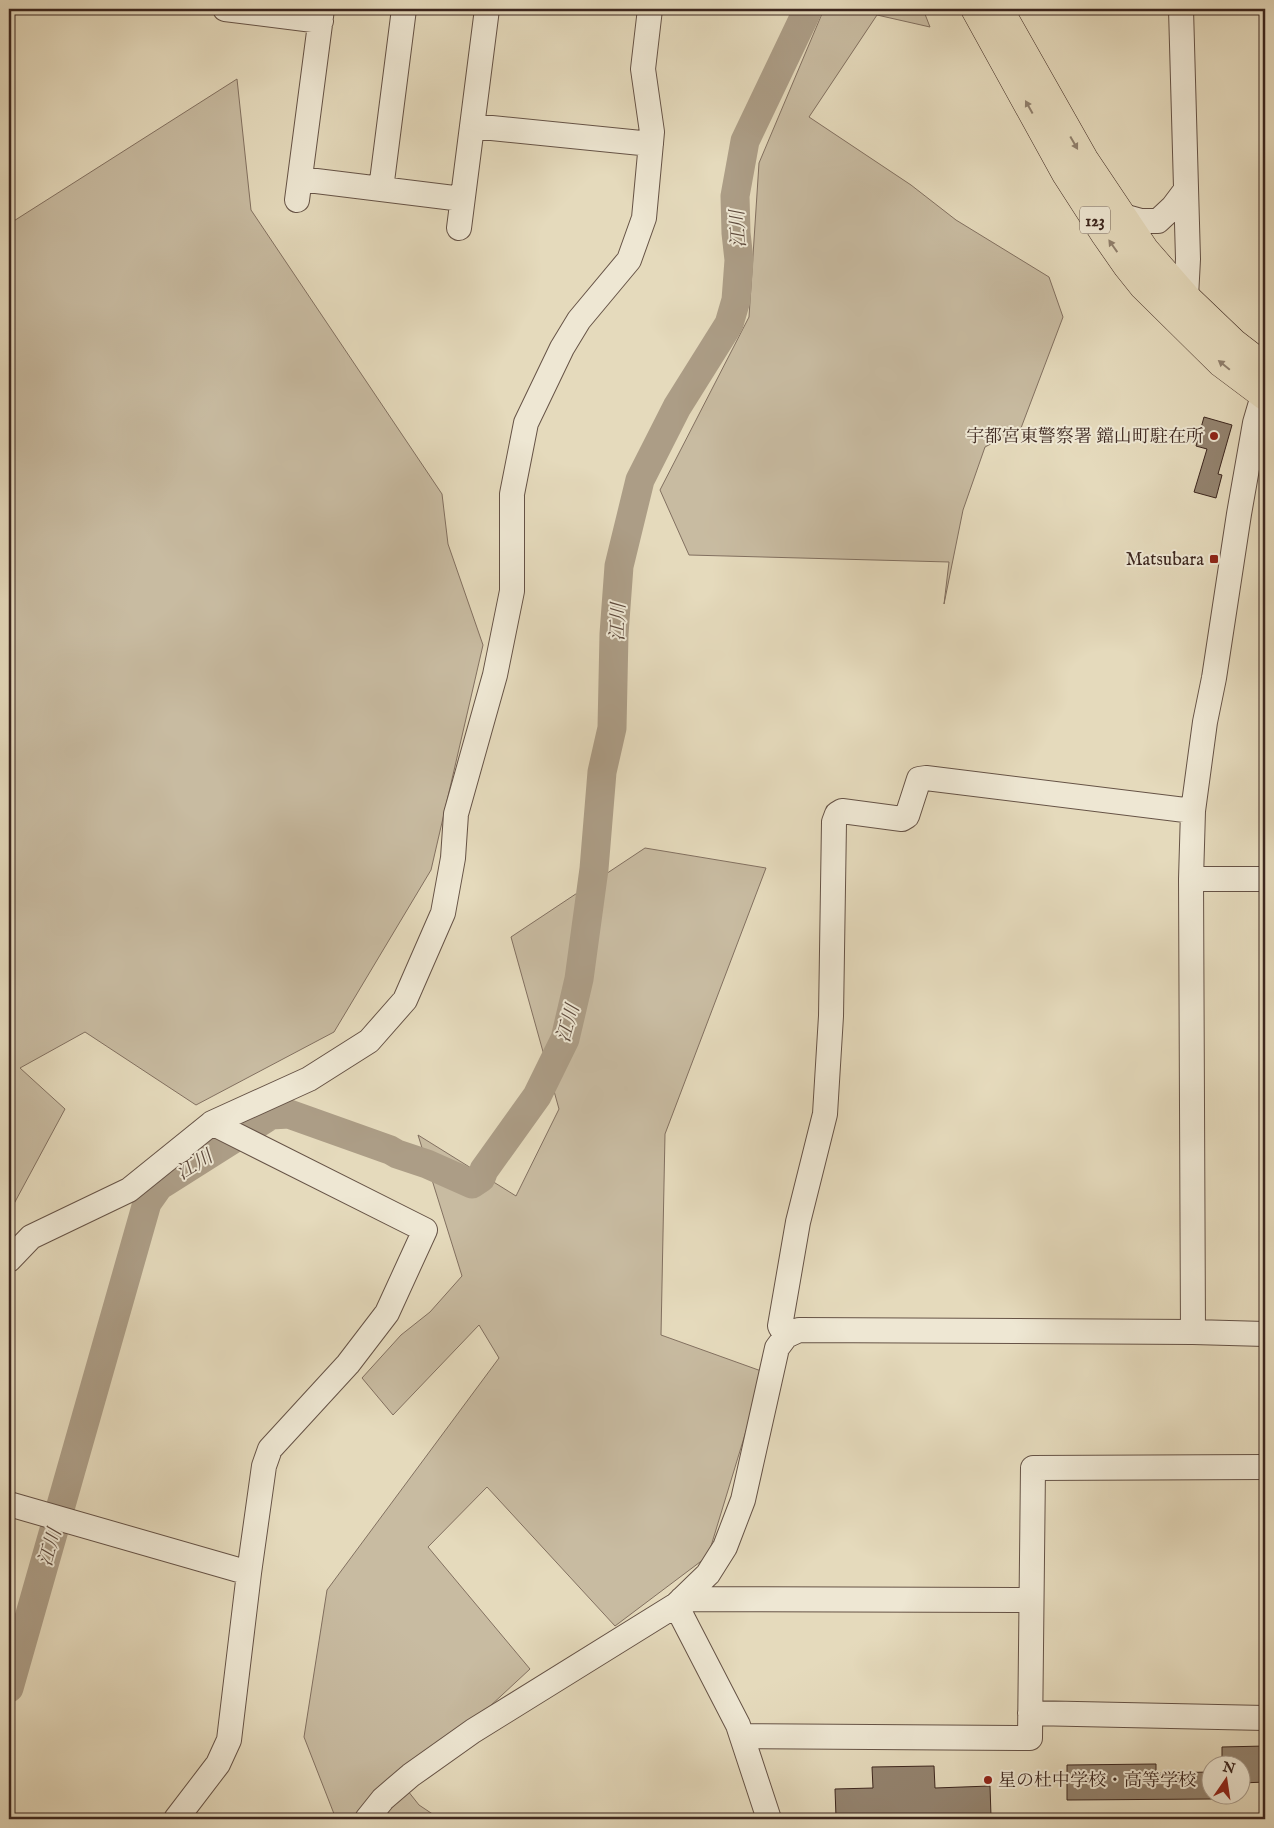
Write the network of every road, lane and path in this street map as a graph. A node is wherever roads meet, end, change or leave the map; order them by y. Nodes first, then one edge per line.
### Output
1 (225, 9) edge
2 (404, 9) edge
3 (487, 9) edge
4 (650, 9) edge
5 (975, 9) edge
6 (999, 9) edge
7 (1181, 9) edge
8 (321, 15) edge
9 (472, 126) junction
10 (651, 144) junction
11 (381, 189) junction
12 (1185, 191) junction
13 (462, 199) junction
14 (1123, 216) junction
15 (459, 228) dead end
16 (1178, 305) junction
17 (1265, 367) edge
18 (1264, 393) edge
19 (1193, 811) junction
20 (1265, 879) edge
21 (1191, 880) junction
22 (212, 1123) junction
23 (9, 1260) edge
24 (1193, 1332) junction
25 (1265, 1334) edge
26 (786, 1336) junction
27 (1265, 1467) edge
28 (9, 1504) edge
29 (249, 1573) junction
30 (1031, 1600) junction
31 (679, 1602) junction
32 (1030, 1712) junction
33 (1265, 1718) edge
34 (743, 1736) junction
35 (176, 1819) edge
36 (367, 1819) edge
37 (768, 1819) edge

1 - 8 street
2 - 11 street
3 - 9 street
4 - 10 street
16 -> 5 highway, 123
6 -> 14 highway, 123
7 - 12 street
8 - 11 street
9 - 10 street
9 - 13 street
10 - 22 street
11 - 13 street
12 - 14 street
12 - 16 street
13 - 15 street
14 - 16 highway, 123
16 - 17 highway, 123
18 -> 16 highway, 123
18 - 19 street
19 - 21 street
19 - 26 street
20 - 21 street
21 - 24 street
22 - 23 street
22 - 29 street
24 - 25 street
24 - 26 street
26 - 31 street
27 - 30 street
28 - 29 street
29 - 35 street
30 - 31 street
30 - 32 street
31 - 34 street
31 - 36 street
32 - 33 street
32 - 34 street
34 - 37 street

